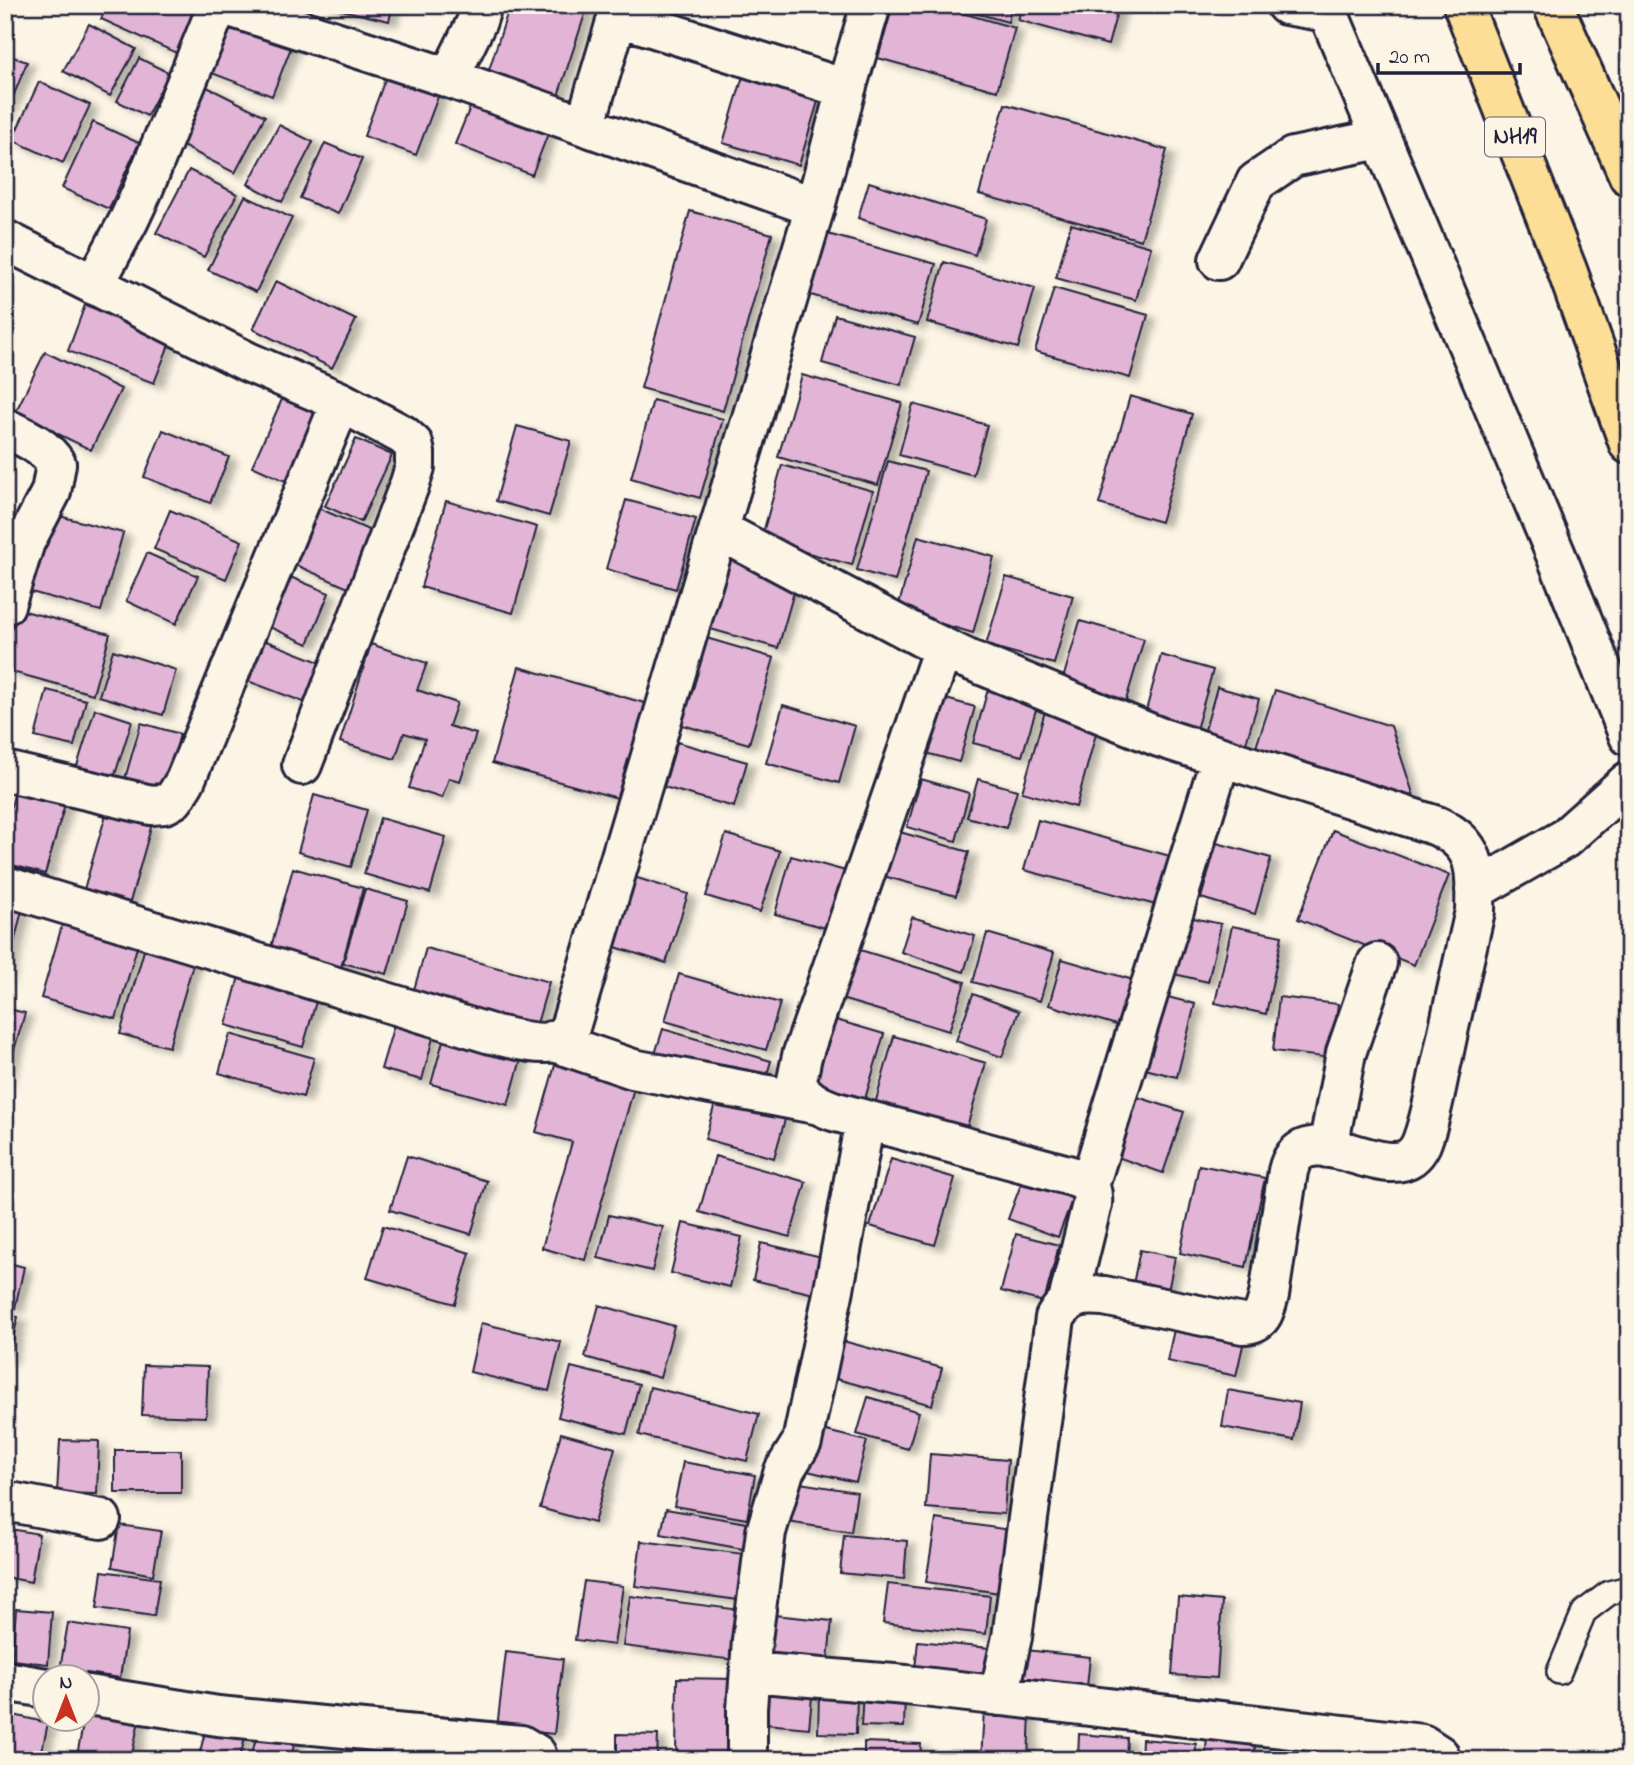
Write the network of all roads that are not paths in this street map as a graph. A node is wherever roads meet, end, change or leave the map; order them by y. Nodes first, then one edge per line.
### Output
1 (218, 5) edge
2 (224, 5) edge
3 (482, 5) edge
4 (871, 5) edge
5 (1286, 5) edge
6 (1463, 5) edge
7 (1553, 5) edge
8 (1326, 9) edge
9 (619, 11) edge
10 (449, 78) junction
11 (846, 89) junction
12 (585, 126) junction
13 (1380, 139) junction
14 (1629, 176) edge
15 (816, 207) junction
16 (5, 240) edge
17 (1219, 260) dead end
18 (94, 285) junction
19 (341, 402) junction
20 (5, 428) edge
21 (1629, 444) edge
22 (719, 530) junction
23 (5, 605) edge
24 (943, 648) junction
25 (1629, 736) edge
26 (1221, 757) junction
27 (302, 765) dead end
28 (5, 771) edge
29 (1629, 781) edge
30 (5, 886) edge
31 (1475, 890) junction
32 (1377, 963) dead end
33 (551, 1041) junction
34 (815, 1104) junction
35 (865, 1120) junction
36 (1328, 1148) junction
37 (1090, 1185) junction
38 (1068, 1301) junction
39 (5, 1501) edge
40 (102, 1520) dead end
41 (1629, 1588) edge
42 (750, 1672) junction
43 (1559, 1672) dead end
44 (5, 1681) edge
45 (32, 1686) edge
46 (999, 1696) junction
47 (102, 1697) edge
48 (538, 1760) edge
49 (747, 1760) edge
50 (1440, 1760) edge

1 - 18 street
2 - 10 street
3 - 10 street
4 - 11 street
5 - 8 street
6 - 21 highway, NH19
7 - 14 highway
8 - 13 street
9 - 11 street
9 - 12 street
10 - 12 street
11 - 15 street
12 - 15 street
13 - 17 street
13 - 25 street
15 - 22 street
16 - 18 street
18 - 19 street
19 - 27 street
19 - 28 street
20 - 23 street
22 - 24 street
22 - 33 street
24 - 26 street
24 - 34 street
26 - 31 street
26 - 37 street
29 - 31 street
30 - 33 street
31 - 36 street
32 - 36 street
33 - 34 street
34 - 35 street
35 - 37 street
35 - 42 street
36 - 38 street
37 - 38 street
38 - 46 street
39 - 40 street
41 - 43 lane
42 - 46 street
42 - 49 street
44 - 45 street
46 - 50 street
47 - 48 street

